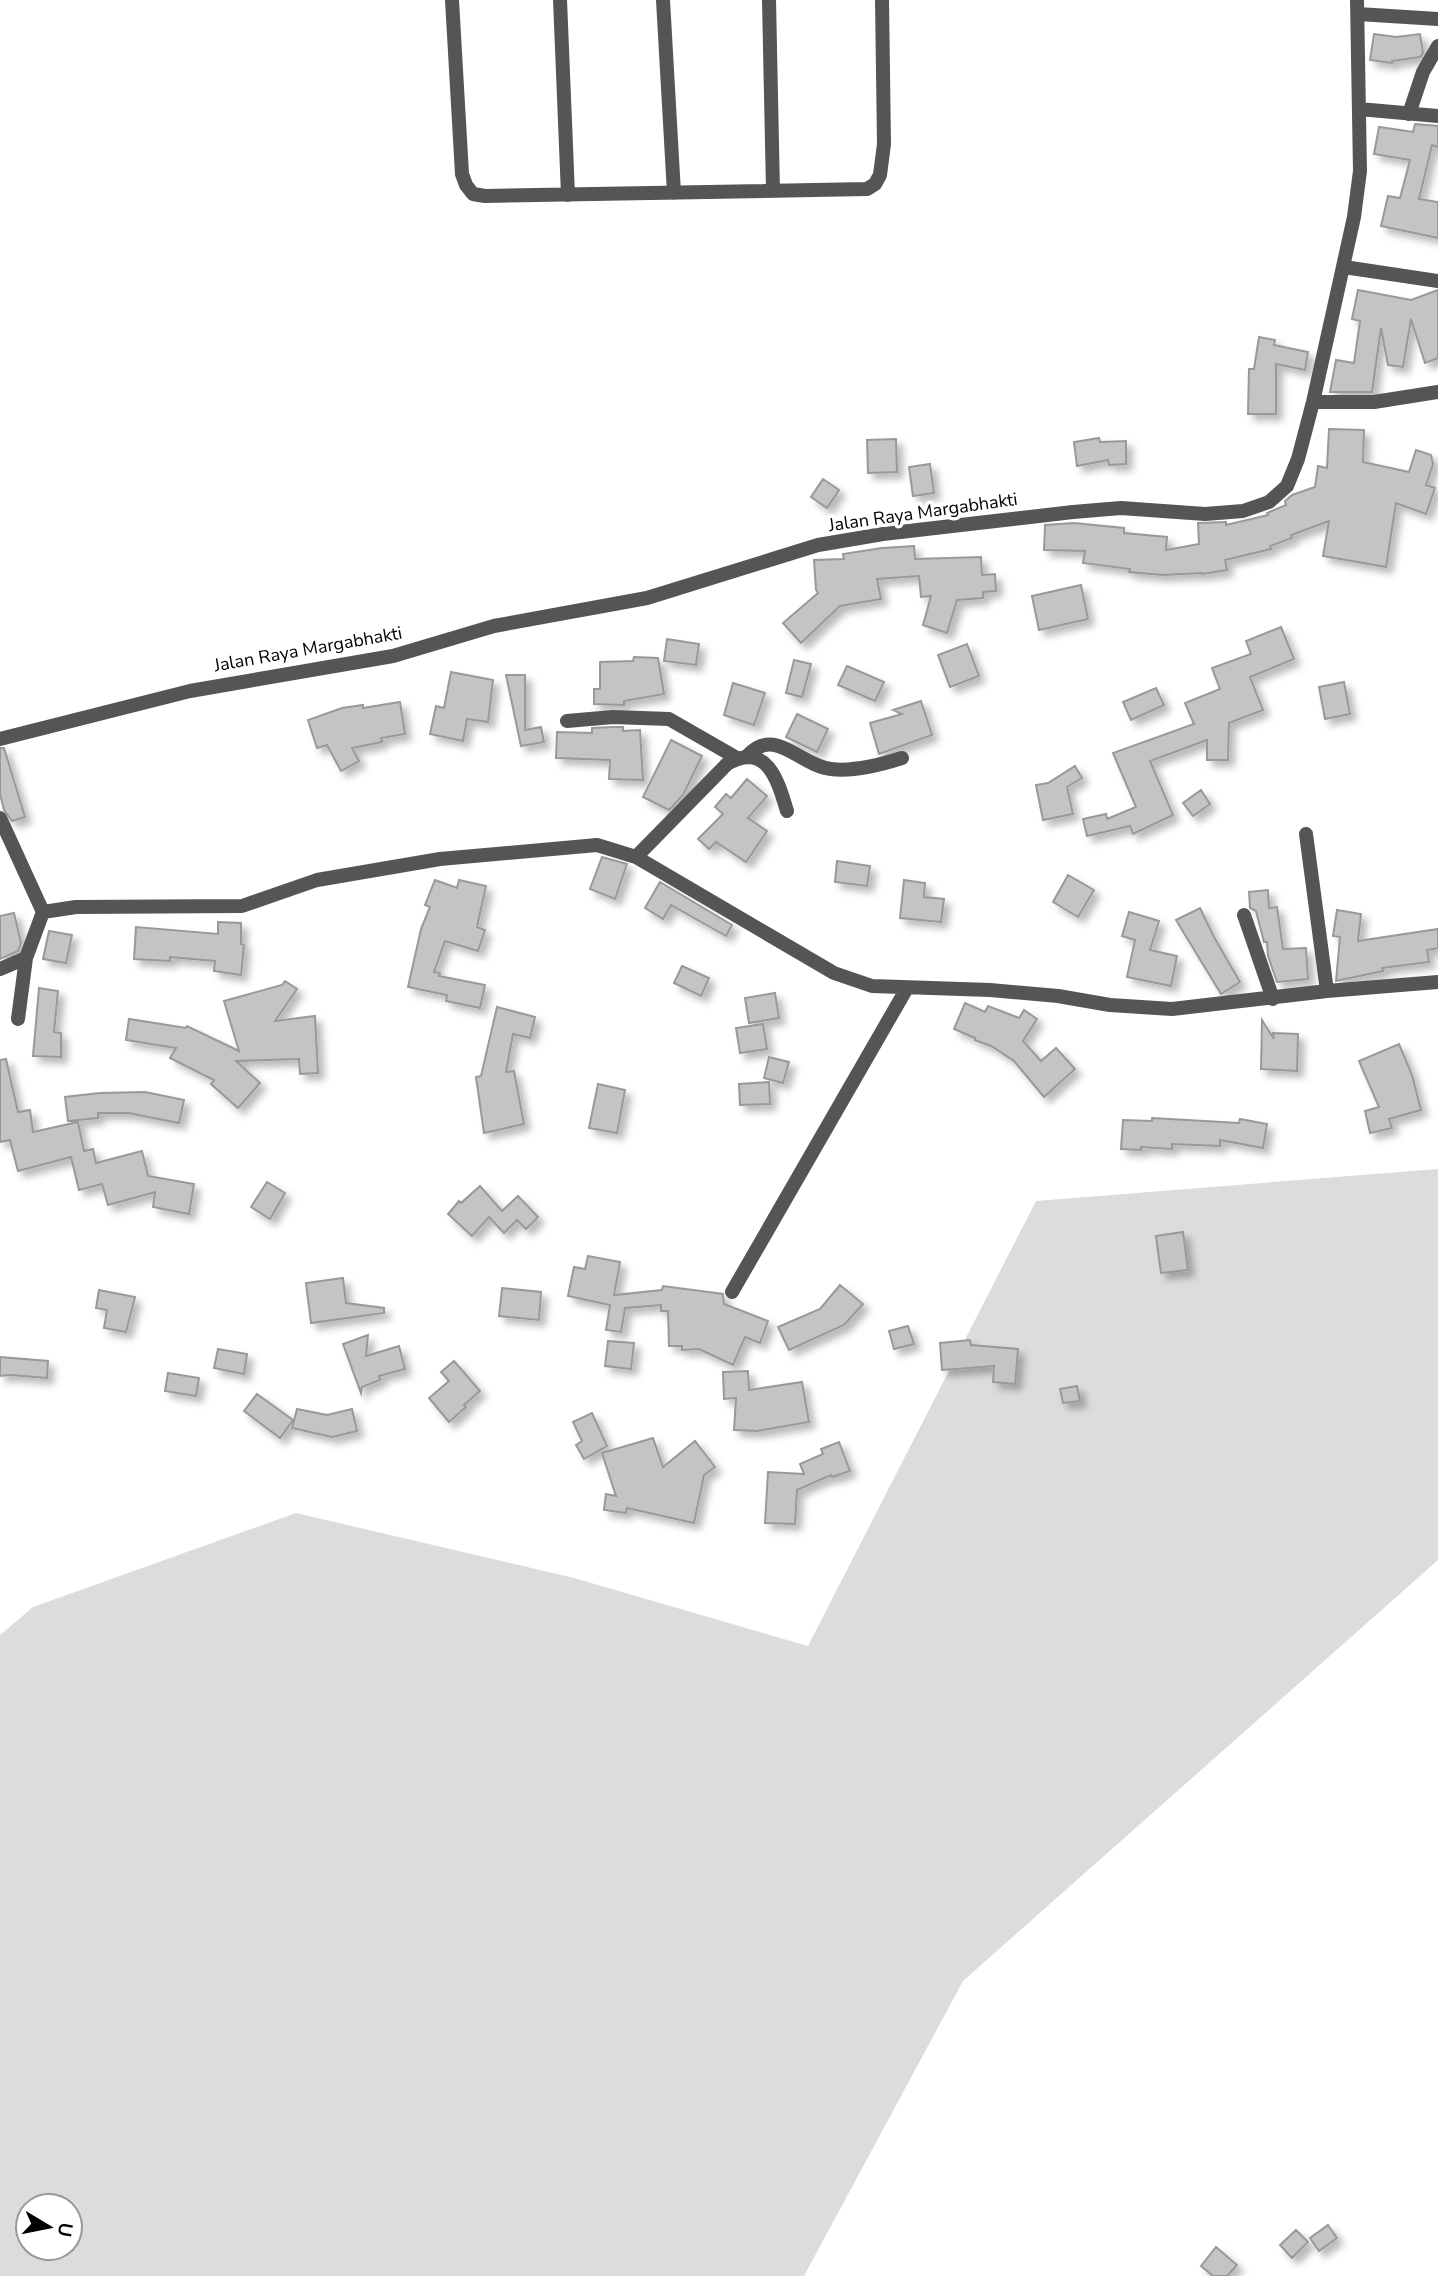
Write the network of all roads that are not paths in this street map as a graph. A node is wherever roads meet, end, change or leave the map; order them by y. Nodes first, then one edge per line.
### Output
1 (452, 0) edge
2 (560, 0) edge
3 (663, 0) edge
4 (769, 0) edge
5 (882, 0) edge
6 (1358, 7) edge
7 (1438, 19) edge
8 (1438, 46) edge
9 (1359, 109) junction
10 (1409, 114) junction
11 (1438, 116) edge
12 (773, 191) junction
13 (674, 193) junction
14 (568, 195) junction
15 (1344, 267) junction
16 (1438, 281) edge
17 (1438, 392) edge
18 (1313, 402) junction
19 (568, 721) dead end
20 (0, 739) edge
21 (742, 757) junction
22 (902, 758) dead end
23 (787, 811) dead end
24 (0, 818) edge
25 (1306, 834) dead end
26 (636, 857) junction
27 (43, 912) junction
28 (1244, 915) dead end
29 (26, 958) junction
30 (0, 969) edge
31 (1438, 982) edge
32 (907, 988) junction
33 (1327, 991) junction
34 (1272, 999) junction
35 (18, 1019) dead end
36 (732, 1292) dead end

1 - 14 street
2 - 14 street
3 - 13 street
4 - 12 street
5 - 12 street
6 - 7 street
6 - 9 street, Jalan Raya Margabhakti
8 - 10 street
9 - 10 street
9 - 15 street, Jalan Raya Margabhakti
10 - 11 street
12 - 13 street
13 - 14 street
15 - 16 street
15 - 18 street, Jalan Raya Margabhakti
17 - 18 street
18 - 20 street, Jalan Raya Margabhakti
19 - 21 street
21 - 22 street
21 - 23 street
21 - 26 street
24 - 27 street
25 - 33 street
26 - 27 street
26 - 32 street
27 - 29 street
28 - 34 street
29 - 30 street
29 - 35 street
31 - 33 street
32 - 34 street
32 - 36 street
33 - 34 street

